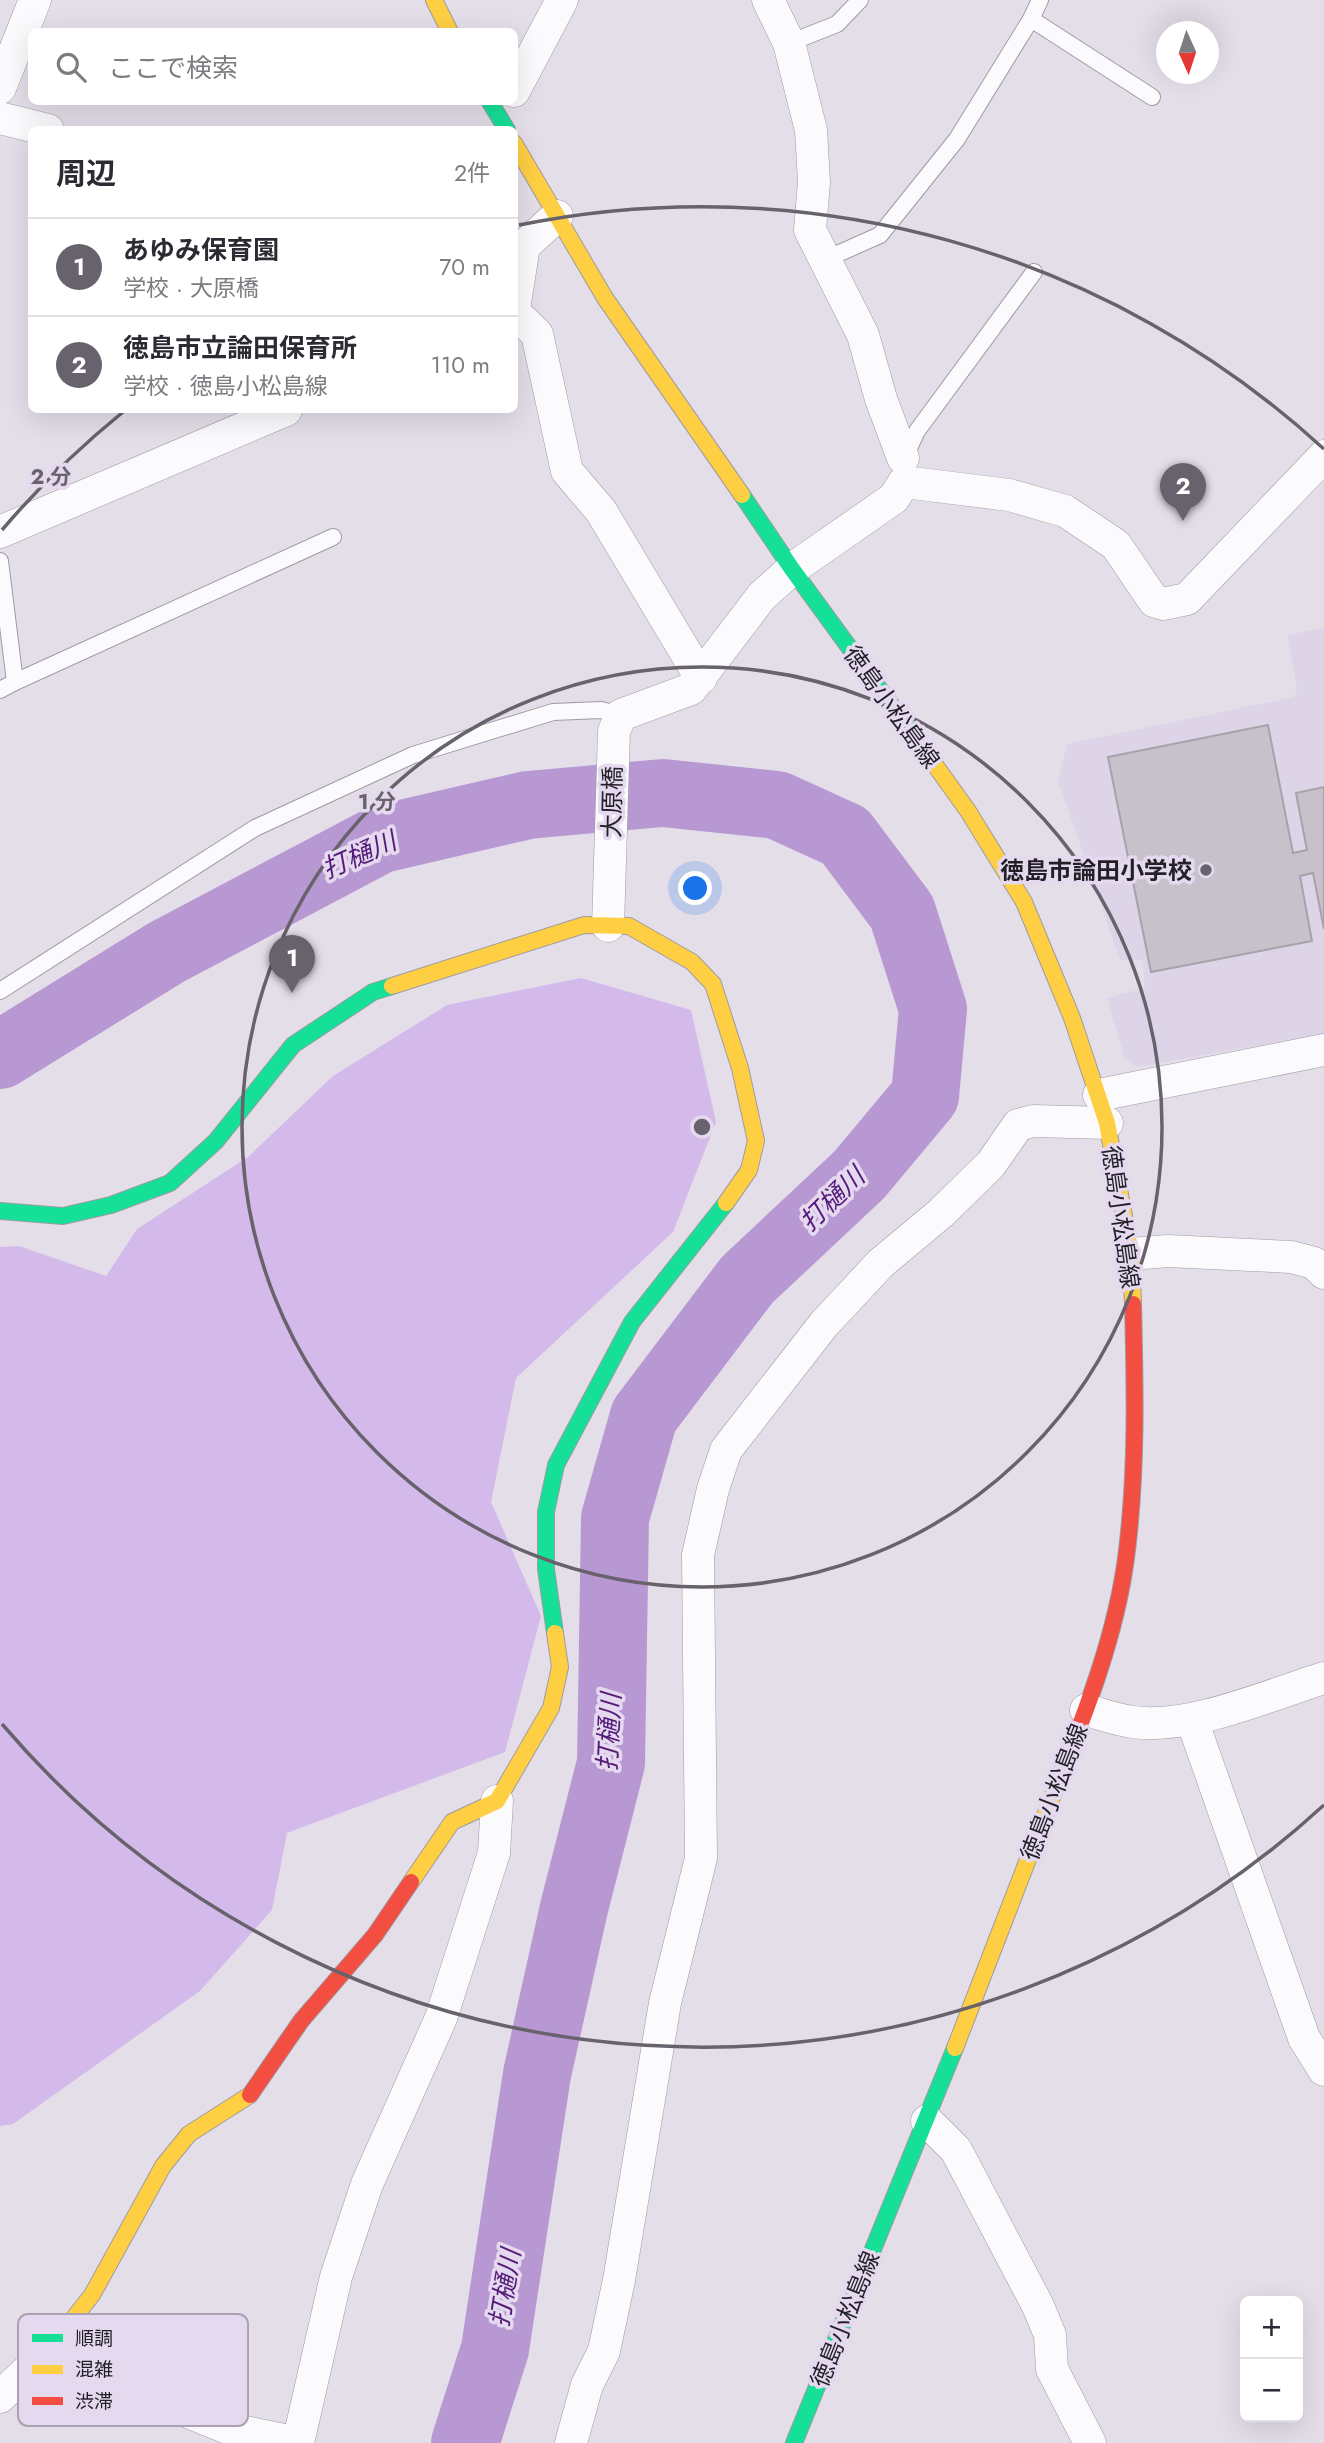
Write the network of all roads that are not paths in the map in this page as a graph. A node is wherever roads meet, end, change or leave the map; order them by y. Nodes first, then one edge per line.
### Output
1 (35, 0) edge
2 (434, 0) edge
3 (562, 0) edge
4 (768, 0) edge
5 (860, 0) edge
6 (1040, 0) edge
7 (1031, 19) junction
8 (448, 28) edge
9 (789, 43) junction
10 (3, 69) edge
11 (518, 89) edge
12 (1152, 97) dead end
13 (0, 118) edge
14 (32, 126) edge
15 (518, 138) edge
16 (557, 216) junction
17 (824, 260) junction
18 (1034, 272) dead end
19 (518, 285) edge
20 (518, 315) edge
21 (278, 413) edge
22 (1324, 456) edge
23 (904, 470) junction
24 (0, 532) edge
25 (333, 537) dead end
26 (0, 561) edge
27 (792, 569) junction
28 (701, 678) junction
29 (7, 686) edge
30 (618, 723) junction
31 (608, 926) junction
32 (0, 991) edge
33 (1324, 1050) edge
34 (1103, 1109) junction
35 (0, 1210) edge
36 (1131, 1254) junction
37 (1324, 1273) edge
38 (1324, 1678) edge
39 (1086, 1710) junction
40 (1192, 1720) junction
41 (497, 1801) junction
42 (1324, 2070) edge
43 (927, 2121) junction
44 (76, 2314) edge
45 (18, 2380) edge
46 (0, 2397) edge
47 (223, 2426) edge
48 (298, 2443) edge
49 (570, 2443) edge
50 (794, 2443) edge
51 (1090, 2443) edge

1 - 10 street
2 - 8 main road
3 - 11 street
4 - 9 street
5 - 9 lane
6 - 7 lane
7 - 12 lane
7 - 17 lane
9 - 17 street
13 - 14 street
15 - 16 main road, 徳島小松島線
16 - 19 street
16 - 27 main road, 徳島小松島線
17 - 23 street
18 - 23 lane
20 - 28 street
21 - 24 street
22 - 23 street
23 - 27 street
25 - 29 lane
26 - 29 lane
27 - 28 street
27 - 34 main road, 徳島小松島線
28 - 30 street
30 - 31 street, 大原橋
30 - 32 lane
31 - 35 main road
31 - 41 main road
33 - 34 street
34 - 36 main road, 徳島小松島線
34 - 49 street
36 - 37 street
36 - 39 main road, 徳島小松島線
38 - 40 street
39 - 40 street
39 - 43 main road, 徳島小松島線
40 - 42 street
41 - 44 main road
41 - 48 street
43 - 50 main road, 徳島小松島線
43 - 51 street
45 - 46 street
47 - 48 street

